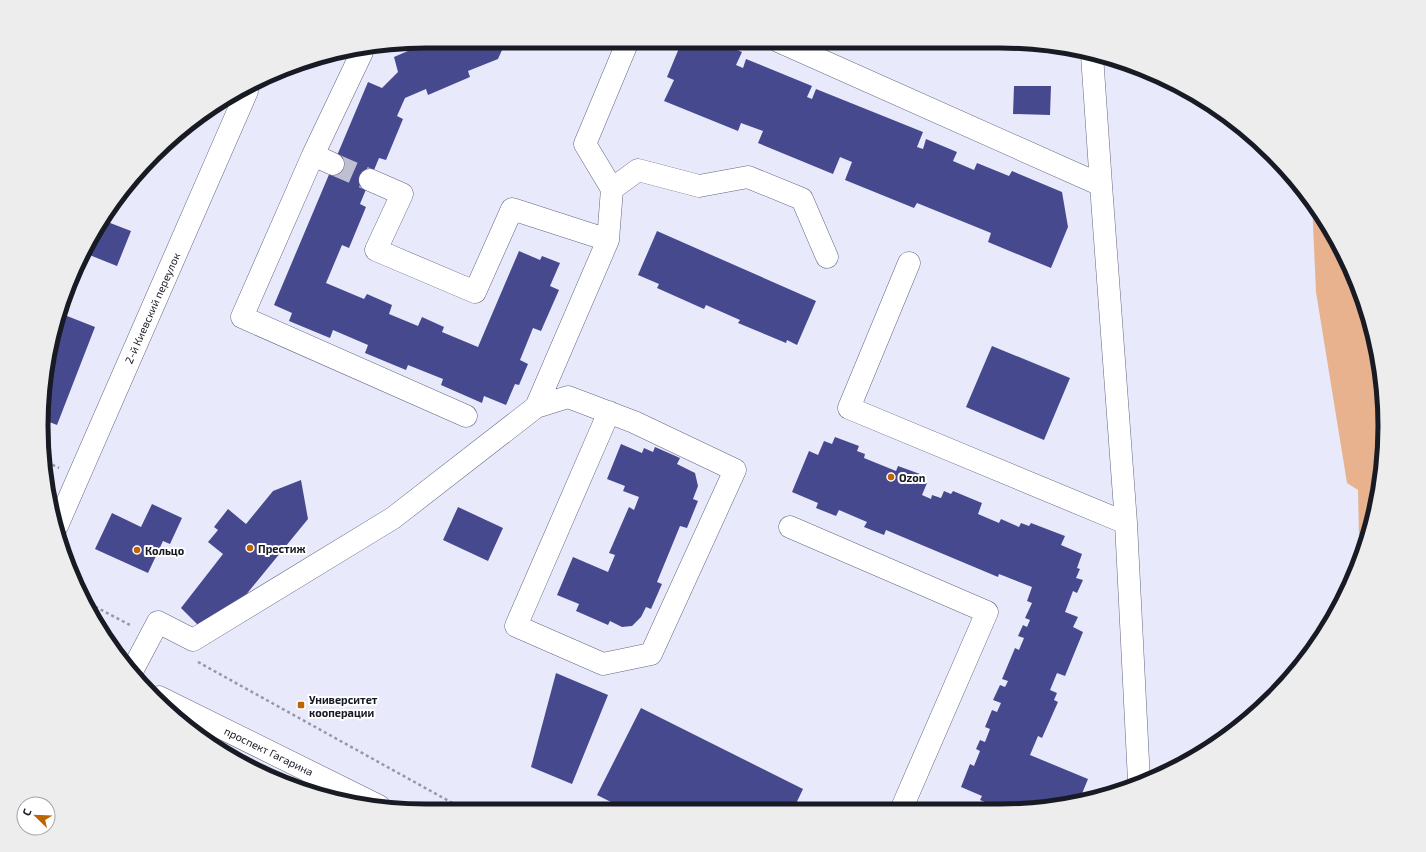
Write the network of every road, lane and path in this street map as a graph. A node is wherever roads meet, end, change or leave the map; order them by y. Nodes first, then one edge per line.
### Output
1 (625, 48) edge
2 (792, 48) edge
3 (361, 54) edge
4 (1092, 60) edge
5 (246, 94) edge
6 (313, 155) junction
7 (333, 164) tunnel mouth
8 (370, 180) tunnel mouth
9 (1101, 184) junction
10 (612, 189) junction
11 (608, 240) junction
12 (828, 257) dead end
13 (909, 263) dead end
14 (536, 407) junction
15 (609, 412) junction
16 (466, 416) dead end
17 (60, 521) edge
18 (1126, 523) junction
19 (790, 527) dead end
20 (94, 606) edge
21 (151, 636) junction
22 (191, 658) dead end
23 (135, 666) edge
24 (168, 701) edge
25 (1140, 777) edge
26 (365, 799) edge
27 (454, 804) edge
28 (905, 804) edge

1 - 10 street
2 - 9 street
3 - 6 street
4 - 9 street
5 - 17 street, 2-й Киевский переулок
6 - 7 street
6 - 16 street
8 - 11 street
9 - 18 street
10 - 11 street
10 - 12 street
11 - 14 street
13 - 18 street
14 - 15 street
14 - 21 street
15 - 15 street
18 - 25 street
19 - 28 street
20 - 21 path
21 - 23 street
22 - 27 path
24 - 26 street, проспект Гагарина

